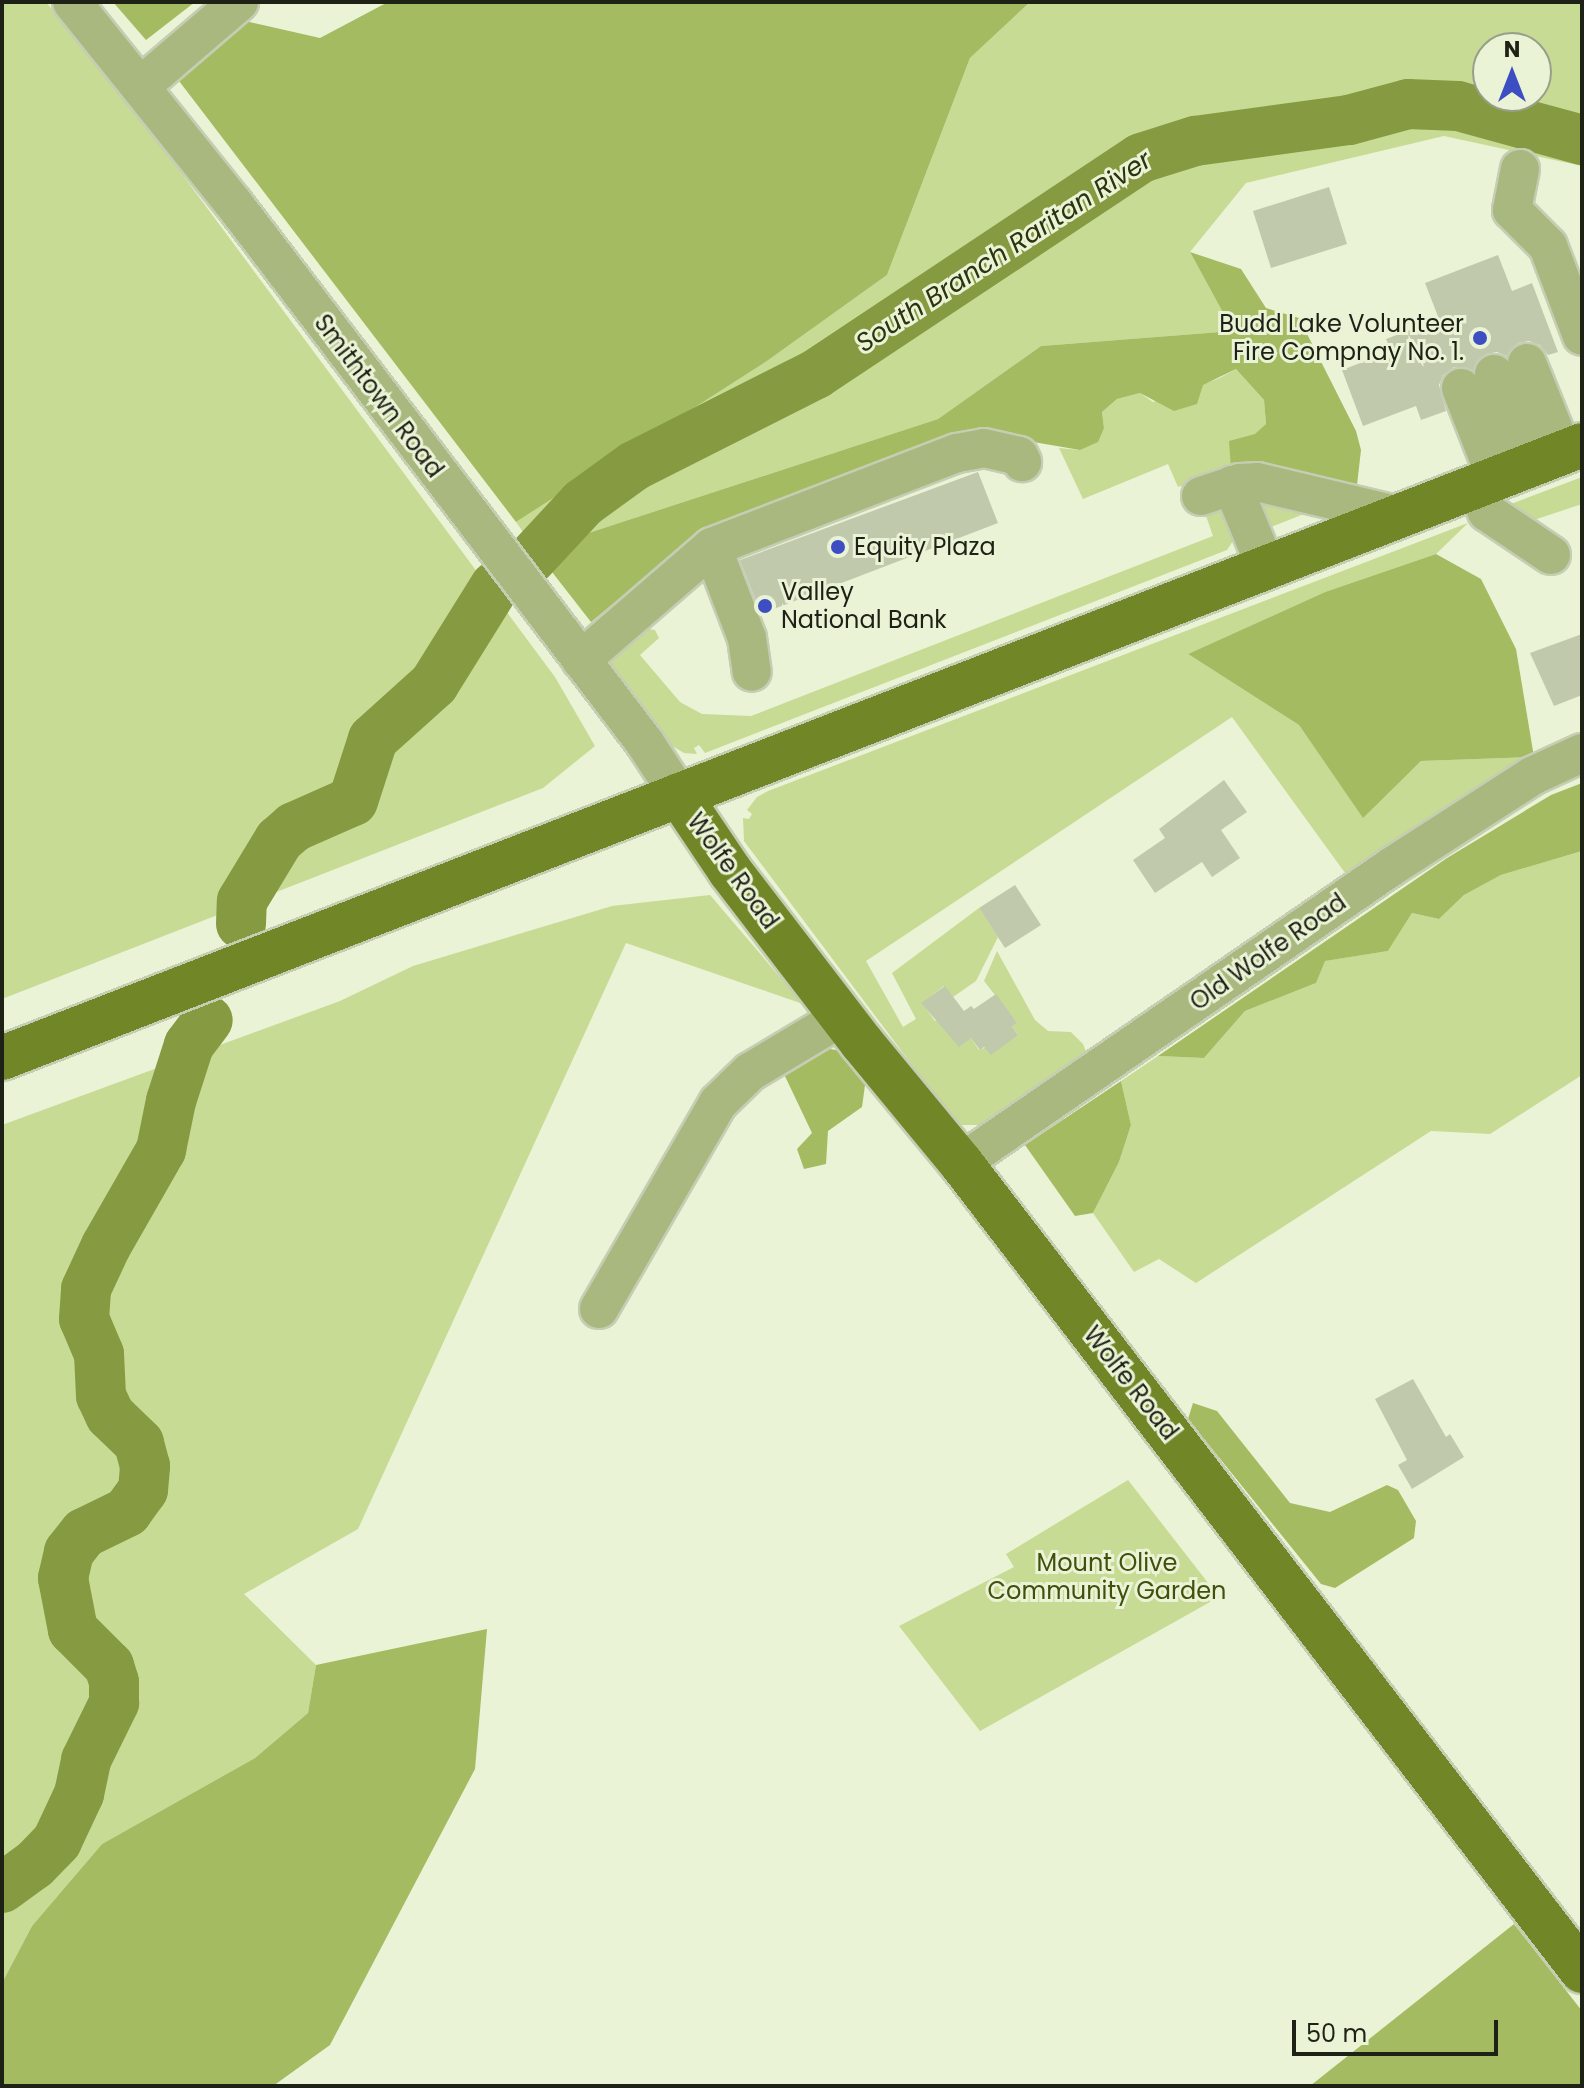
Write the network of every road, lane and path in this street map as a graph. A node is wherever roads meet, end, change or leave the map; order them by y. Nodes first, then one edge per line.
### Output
1 (72, 2) edge
2 (239, 2) edge
3 (142, 85) junction
4 (1520, 169) dead end
5 (1582, 336) edge
6 (1022, 462) dead end
7 (1533, 464) edge
8 (1400, 516) junction
9 (712, 547) junction
10 (1551, 555) dead end
11 (1266, 567) junction
12 (581, 660) junction
13 (752, 672) dead end
14 (1582, 753) edge
15 (679, 795) junction
16 (842, 1017) junction
17 (2, 1058) edge
18 (961, 1163) junction
19 (599, 1309) dead end
20 (1582, 1971) edge

1 - 3 street, Smithtown Road
2 - 3 street
3 - 12 street, Smithtown Road
4 - 5 street
6 - 9 street
7 - 7 street
7 - 8 main road
7 - 10 street
8 - 11 main road
8 - 11 street
9 - 12 street
9 - 13 street
11 - 15 main road
12 - 15 street, Smithtown Road
14 - 18 street, Old Wolfe Road
15 - 16 main road, Wolfe Road
15 - 17 main road
16 - 18 main road, Wolfe Road
16 - 19 street
18 - 20 main road, Wolfe Road

